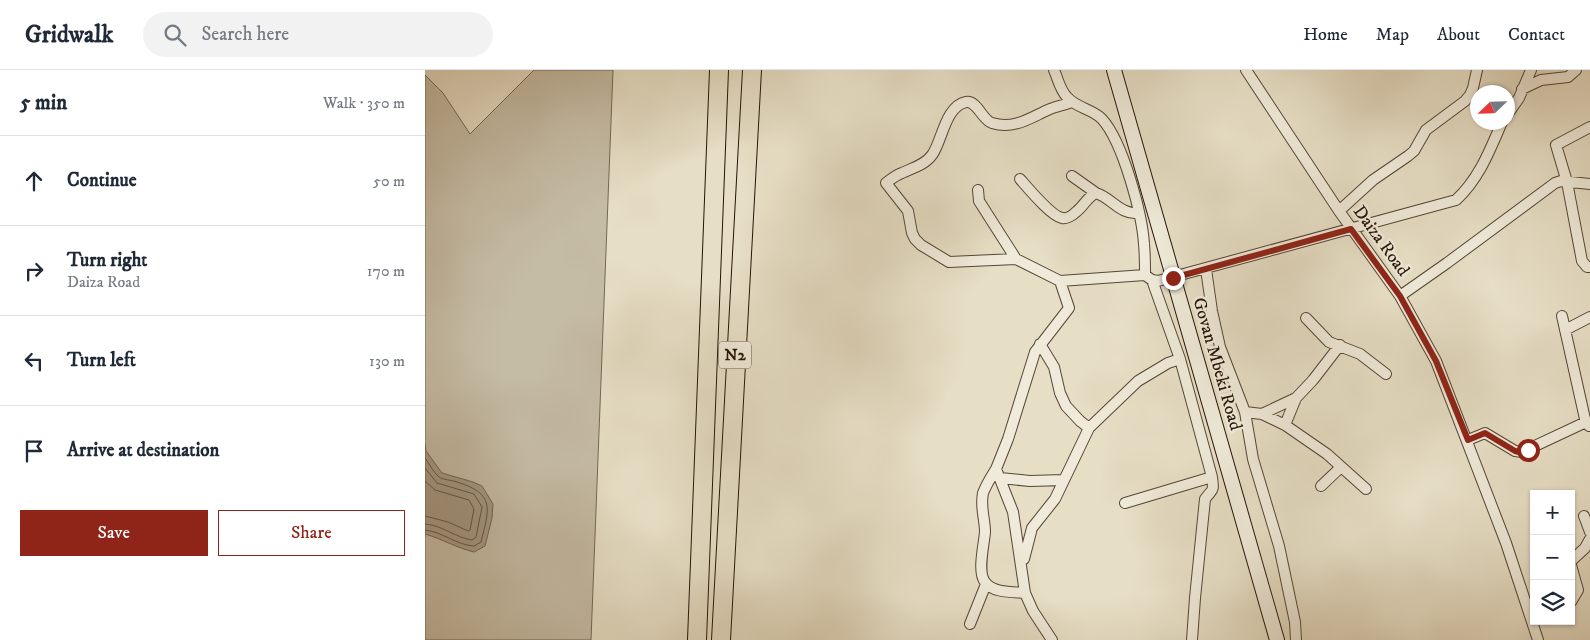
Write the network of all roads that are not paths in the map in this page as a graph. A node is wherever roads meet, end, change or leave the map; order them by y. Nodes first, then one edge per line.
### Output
1 (719, 70) edge
2 (751, 70) edge
3 (1054, 70) edge
4 (1114, 70) edge
5 (1477, 70) edge
6 (1531, 70) edge
7 (1576, 70) edge
8 (1250, 71) edge
9 (1522, 89) junction
10 (1072, 102) junction
11 (1515, 104) edge
12 (1590, 127) edge
13 (1499, 130) edge
14 (1072, 176) dead end
15 (1020, 179) dead end
16 (1567, 182) junction
17 (1590, 184) edge
18 (978, 190) dead end
19 (1095, 193) junction
20 (1339, 211) junction
21 (1139, 213) junction
22 (1351, 229) junction
23 (1016, 259) junction
24 (1590, 267) edge
25 (1206, 268) junction
26 (1149, 278) junction
27 (1173, 278) junction
28 (1060, 281) junction
29 (1400, 296) junction
30 (1562, 316) dead end
31 (1590, 317) edge
32 (1306, 318) dead end
33 (1565, 330) junction
34 (1040, 344) junction
35 (1340, 345) junction
36 (1180, 359) junction
37 (1386, 374) dead end
38 (1296, 398) junction
39 (1587, 405) edge
40 (1245, 412) junction
41 (1262, 414) junction
42 (1285, 425) junction
43 (1588, 425) edge
44 (1089, 428) junction
45 (1468, 440) junction
46 (1341, 467) junction
47 (998, 474) junction
48 (1212, 477) junction
49 (1064, 480) junction
50 (1321, 486) dead end
51 (1365, 489) dead end
52 (1125, 503) dead end
53 (1584, 516) dead end
54 (1590, 532) edge
55 (1590, 539) edge
56 (1575, 559) edge
57 (1022, 568) junction
58 (1575, 578) edge
59 (986, 584) junction
60 (1025, 593) junction
61 (1575, 595) edge
62 (1530, 608) edge
63 (970, 624) dead end
64 (1535, 625) edge
65 (697, 640) edge
66 (721, 640) edge
67 (1052, 640) edge
68 (1192, 640) edge
69 (1277, 640) edge
70 (1296, 640) edge
71 (1537, 640) edge

1 - 65 highway, N2
2 - 66 highway, N2
3 - 10 street
4 - 27 main road, Govan Mbeki Road
5 - 20 street
6 - 9 street
7 - 9 street
8 - 20 street, Daiza Road
9 - 11 street
10 - 21 street
10 - 23 street
12 - 16 street
13 - 22 street
14 - 19 street
15 - 19 street
16 - 17 street
16 - 24 street
16 - 29 street
18 - 23 street
19 - 21 street
20 - 22 street, Daiza Road
21 - 26 street
22 - 25 street
22 - 29 street, Daiza Road
23 - 28 street
25 - 27 street
25 - 40 street
26 - 27 street
26 - 28 street
26 - 36 street
27 - 69 main road, Govan Mbeki Road
28 - 34 street
29 - 45 street, Daiza Road
30 - 33 street
31 - 33 street
32 - 35 street
33 - 39 street
34 - 44 street
34 - 47 street
35 - 37 street
35 - 38 street
36 - 44 street
36 - 48 street
38 - 41 street
38 - 42 street
39 - 43 street
40 - 41 street
40 - 70 street
41 - 42 street
42 - 46 street
43 - 45 street
44 - 49 street
45 - 62 street, Daiza Road
46 - 50 street
46 - 51 street
47 - 49 street
47 - 57 street
47 - 59 street
48 - 52 street
48 - 68 street
49 - 57 street
53 - 54 street
55 - 56 street
57 - 60 street
58 - 61 street
59 - 60 street
59 - 63 street
60 - 67 street
64 - 71 street, Daiza Road

